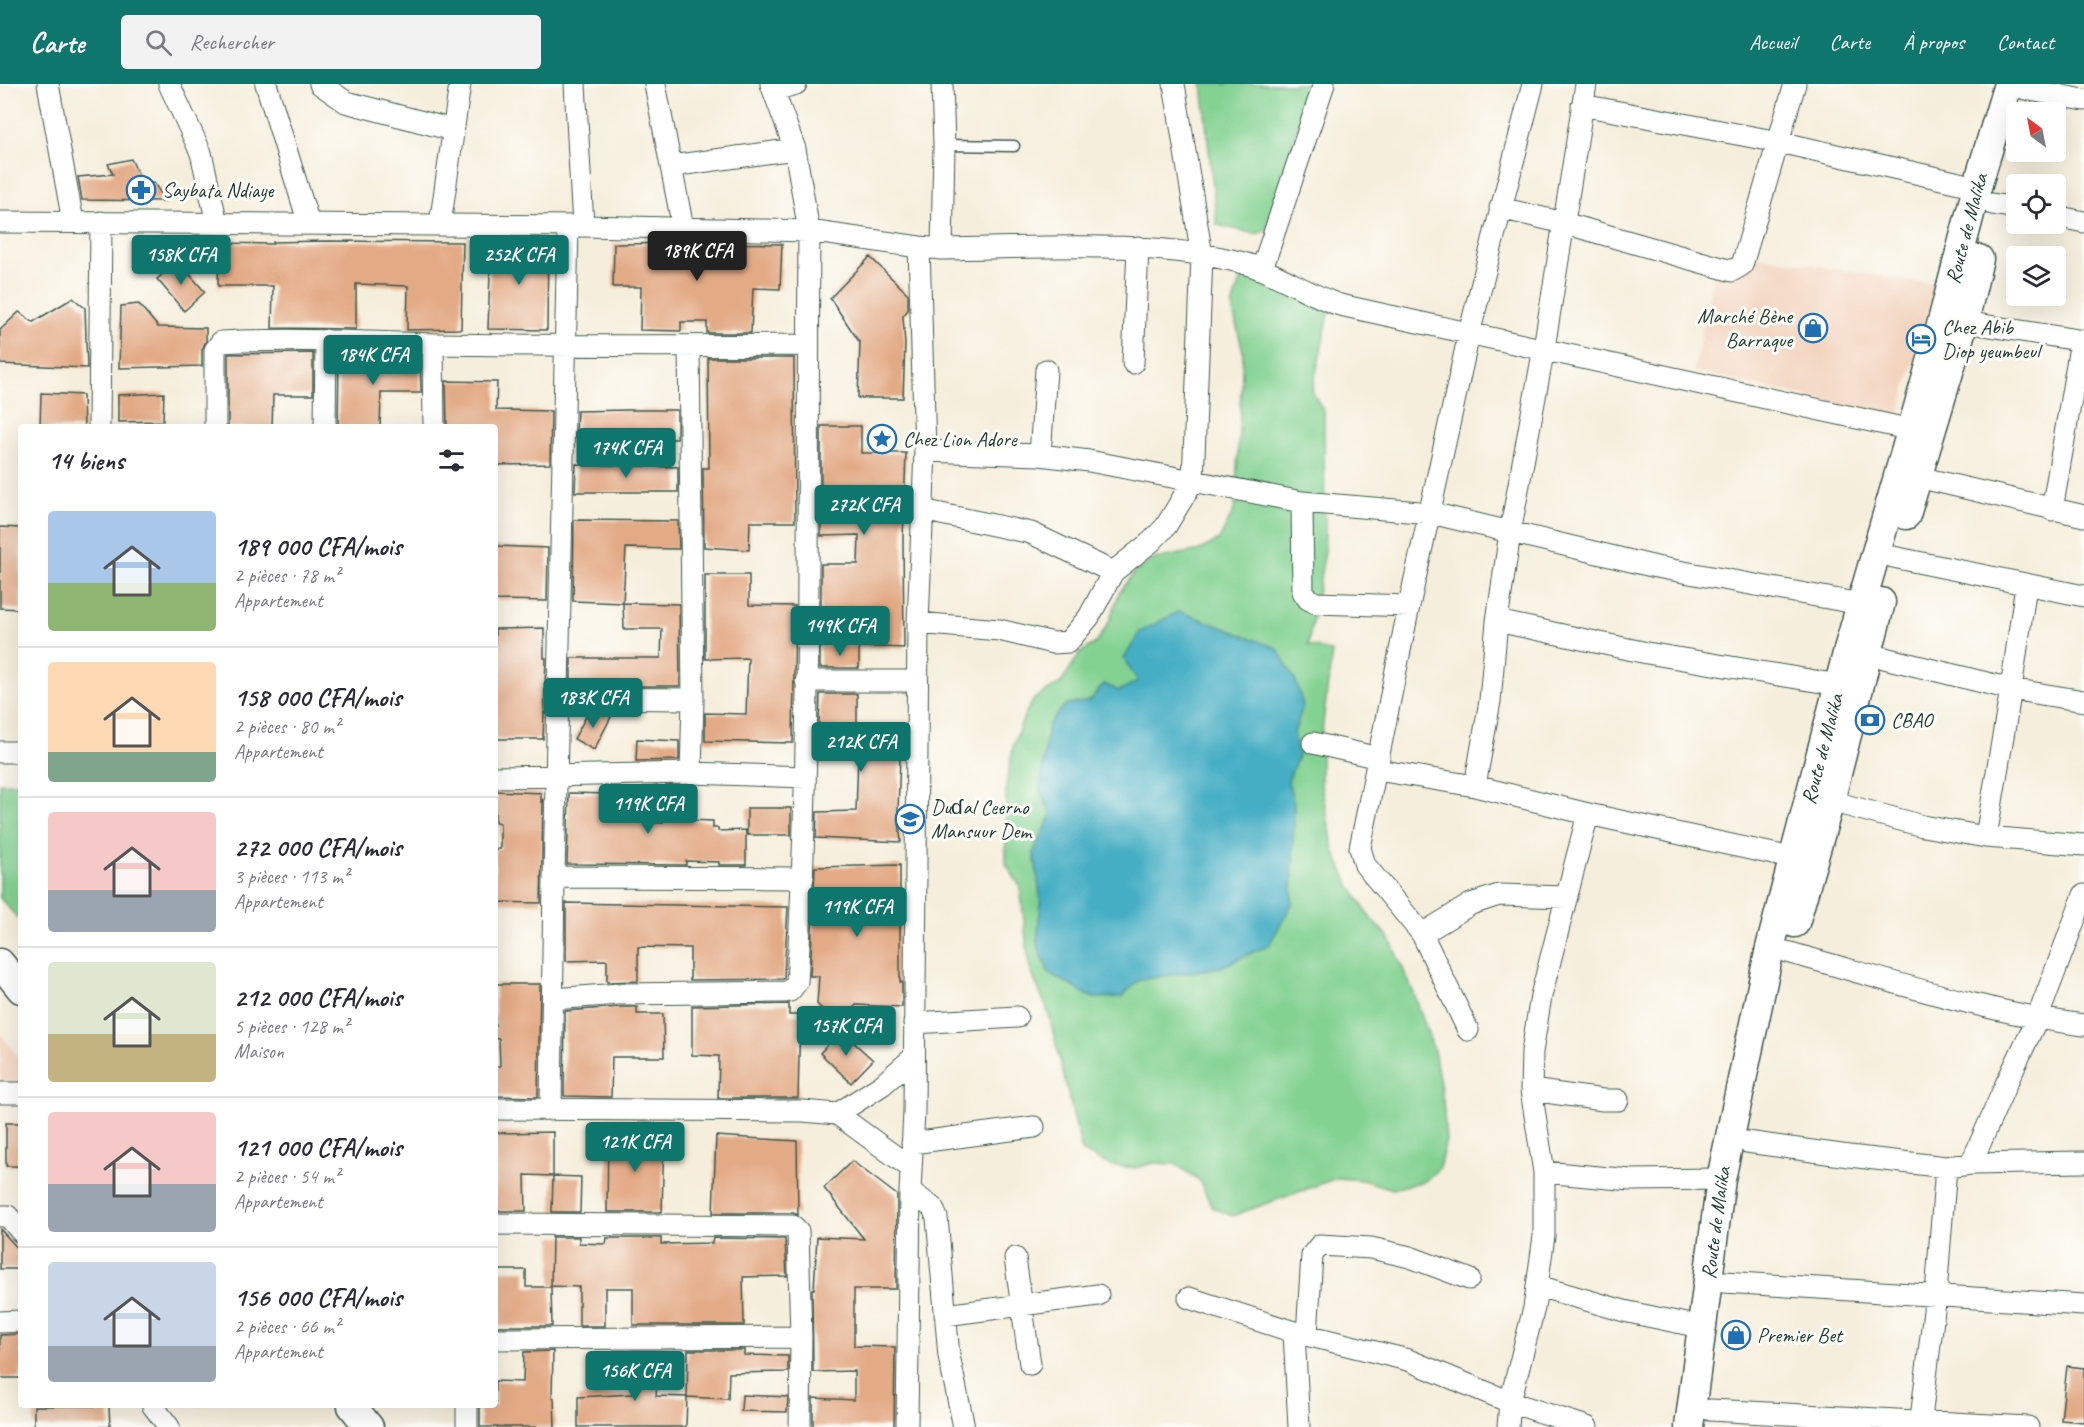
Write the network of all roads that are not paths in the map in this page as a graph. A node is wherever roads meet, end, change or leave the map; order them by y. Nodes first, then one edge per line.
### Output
1 (48, 84) edge
2 (169, 84) edge
3 (266, 84) edge
4 (320, 84) edge
5 (460, 84) edge
6 (575, 84) edge
7 (655, 84) edge
8 (796, 84) edge
9 (942, 84) edge
10 (1174, 84) edge
11 (1324, 84) edge
12 (1533, 84) edge
13 (1586, 84) edge
14 (1795, 84) edge
15 (773, 87) edge
16 (2019, 92) edge
17 (2084, 100) edge
18 (1582, 105) junction
19 (453, 130) junction
20 (1779, 142) junction
21 (944, 145) junction
22 (1014, 146) dead end
23 (795, 149) junction
24 (2006, 158) edge
25 (671, 166) junction
26 (1995, 200) edge
27 (1500, 208) junction
28 (2066, 218) edge
29 (0, 222) edge
30 (73, 222) junction
31 (101, 222) junction
32 (2084, 222) edge
33 (217, 223) junction
34 (1563, 223) junction
35 (309, 224) junction
36 (440, 225) junction
37 (575, 226) junction
38 (683, 228) junction
39 (809, 231) junction
40 (919, 247) junction
41 (1138, 247) junction
42 (942, 249) junction
43 (1202, 256) junction
44 (1262, 269) junction
45 (1964, 322) junction
46 (1469, 334) junction
47 (326, 340) junction
48 (2083, 341) edge
49 (434, 344) junction
50 (565, 345) junction
51 (808, 345) junction
52 (689, 346) junction
53 (1544, 348) junction
54 (1133, 363) dead end
55 (1046, 370) dead end
56 (99, 424) edge
57 (215, 424) edge
58 (325, 424) edge
59 (434, 424) edge
60 (1912, 430) junction
61 (925, 451) junction
62 (1040, 455) junction
63 (1918, 477) junction
64 (1193, 481) junction
65 (1302, 502) junction
66 (922, 510) junction
67 (2052, 510) junction
68 (1431, 513) junction
69 (2084, 516) edge
70 (1510, 533) junction
71 (1893, 557) junction
72 (1113, 572) junction
73 (2026, 585) junction
74 (2084, 596) edge
75 (1861, 604) junction
76 (1409, 606) junction
77 (1497, 621) junction
78 (918, 623) junction
79 (1868, 654) junction
80 (806, 681) junction
81 (918, 681) junction
82 (1839, 685) junction
83 (2011, 689) junction
84 (559, 698) junction
85 (693, 699) junction
86 (2084, 701) edge
87 (1313, 743) dead end
88 (0, 752) edge
89 (18, 752) edge
90 (1378, 764) junction
91 (691, 773) junction
92 (498, 777) edge
93 (557, 777) junction
94 (805, 777) junction
95 (1475, 786) junction
96 (1830, 801) junction
97 (1588, 814) junction
98 (1986, 837) junction
99 (2084, 846) edge
100 (1792, 858) junction
101 (554, 877) junction
102 (803, 878) junction
103 (2084, 895) edge
104 (1566, 897) junction
105 (1422, 934) junction
106 (1787, 952) junction
107 (0, 963) edge
108 (18, 985) edge
109 (553, 999) junction
110 (1017, 1017) dead end
111 (2037, 1019) junction
112 (915, 1023) junction
113 (2084, 1025) edge
114 (1468, 1030) dead end
115 (914, 1058) junction
116 (1531, 1090) junction
117 (0, 1093) edge
118 (18, 1093) edge
119 (1618, 1100) dead end
120 (498, 1109) edge
121 (551, 1110) junction
122 (837, 1114) junction
123 (1034, 1127) dead end
124 (1748, 1142) junction
125 (912, 1143) junction
126 (2084, 1162) edge
127 (1971, 1164) junction
128 (1946, 1167) junction
129 (911, 1168) junction
130 (1545, 1172) junction
131 (1721, 1179) junction
132 (910, 1191) junction
133 (0, 1216) edge
134 (498, 1224) edge
135 (18, 1228) edge
136 (1015, 1258) dead end
137 (1469, 1279) dead end
138 (1724, 1282) junction
139 (1538, 1286) junction
140 (1936, 1294) junction
141 (1098, 1295) dead end
142 (1189, 1298) dead end
143 (1022, 1304) junction
144 (2084, 1305) edge
145 (945, 1315) junction
146 (0, 1322) edge
147 (18, 1322) edge
148 (1700, 1327) junction
149 (1300, 1333) junction
150 (801, 1337) junction
151 (498, 1339) edge
152 (1030, 1364) dead end
153 (1510, 1402) junction
154 (155, 1408) edge
155 (354, 1408) edge
156 (467, 1408) edge
157 (1702, 1421) edge
158 (1921, 1425) edge
159 (169, 1427) edge
160 (369, 1427) edge
161 (466, 1427) edge
162 (800, 1427) edge
163 (907, 1427) edge
164 (964, 1427) edge
165 (1299, 1427) edge
166 (1508, 1427) edge
167 (1587, 1427) edge
168 (2028, 1427) edge

1 - 30 street
2 - 33 street
3 - 35 street
4 - 19 street
5 - 19 street
6 - 37 street
7 - 25 street
8 - 15 street
9 - 21 street
10 - 43 street
11 - 44 street
12 - 27 street
13 - 18 street
14 - 20 street
15 - 23 street
16 - 17 street
16 - 26 main road, Route de Malika
18 - 20 street
18 - 34 street
19 - 36 street
20 - 26 street
20 - 34 street
21 - 22 lane
21 - 42 street
23 - 25 street
23 - 39 street
24 - 26 main road, Route de Malika
25 - 38 street
26 - 45 main road, Route de Malika
26 - 60 main road, Route de Malika
27 - 34 street
27 - 46 street
28 - 32 street
29 - 30 street
30 - 31 street
31 - 33 street
31 - 56 street
33 - 35 street
34 - 53 street
35 - 36 street
36 - 37 street
37 - 38 street
37 - 50 street
38 - 39 street
39 - 40 street
39 - 51 street
40 - 42 street
40 - 61 street
41 - 42 street
41 - 43 street
41 - 54 street
43 - 44 street
43 - 64 street
44 - 46 street
45 - 48 street
45 - 63 main road, Route de Malika
46 - 53 street
46 - 68 street
47 - 49 street
47 - 57 street
47 - 58 street
48 - 67 street
49 - 50 street
49 - 59 street
50 - 52 street
50 - 84 street
51 - 52 street
51 - 80 street
52 - 85 street
53 - 60 street
53 - 70 street
55 - 62 street
60 - 75 main road, Route de Malika
61 - 62 street
61 - 66 street
62 - 64 street
63 - 67 street
63 - 71 main road, Route de Malika
64 - 65 street
64 - 72 street
65 - 68 street
65 - 76 street
66 - 72 street
66 - 78 street
67 - 69 street
68 - 70 street
68 - 76 street
70 - 75 street
70 - 77 street
71 - 73 street
71 - 79 main road, Route de Malika
72 - 78 street
73 - 74 street
73 - 83 street
75 - 82 main road, Route de Malika
76 - 90 street
77 - 82 street
77 - 95 street
78 - 81 street
79 - 83 street
79 - 96 main road, Route de Malika
80 - 81 street
80 - 94 street
81 - 112 street
82 - 100 main road, Route de Malika
83 - 86 street
83 - 98 street
84 - 85 street
84 - 93 street
85 - 91 street
87 - 90 street
88 - 89 street
90 - 95 street
90 - 105 street
91 - 93 street
91 - 94 street
92 - 93 street
93 - 101 street
94 - 102 street
95 - 97 street
96 - 98 street
96 - 106 main road, Route de Malika
97 - 100 street
97 - 104 street
98 - 99 street
100 - 131 main road, Route de Malika
101 - 102 street
101 - 109 street
102 - 109 street
103 - 111 street
104 - 105 street
104 - 116 street
105 - 114 street
106 - 111 street
106 - 124 main road, Route de Malika
107 - 108 main road
109 - 121 street
110 - 112 street
111 - 113 street
111 - 127 street
112 - 115 street
115 - 122 street
115 - 125 street
116 - 119 street
116 - 130 street
117 - 118 street
120 - 121 street
121 - 122 street
122 - 129 street
123 - 125 street
124 - 128 street
124 - 138 main road, Route de Malika
125 - 129 street
126 - 127 street
127 - 128 street
128 - 140 street
129 - 132 street
130 - 131 street
130 - 139 street
131 - 148 main road, Route de Malika
132 - 145 street
132 - 163 street
133 - 135 street
134 - 150 street
136 - 143 street
137 - 149 street
138 - 140 street
138 - 157 main road, Route de Malika
139 - 148 street
139 - 153 street
140 - 144 street
140 - 158 street
141 - 143 street
142 - 149 street
143 - 145 street
143 - 152 street
145 - 164 street
146 - 147 street
148 - 157 main road, Route de Malika
149 - 153 street
149 - 165 street
150 - 151 street
150 - 162 street
153 - 166 street
153 - 167 street
154 - 159 street
155 - 160 main road
156 - 161 street
157 - 158 street
158 - 168 street

